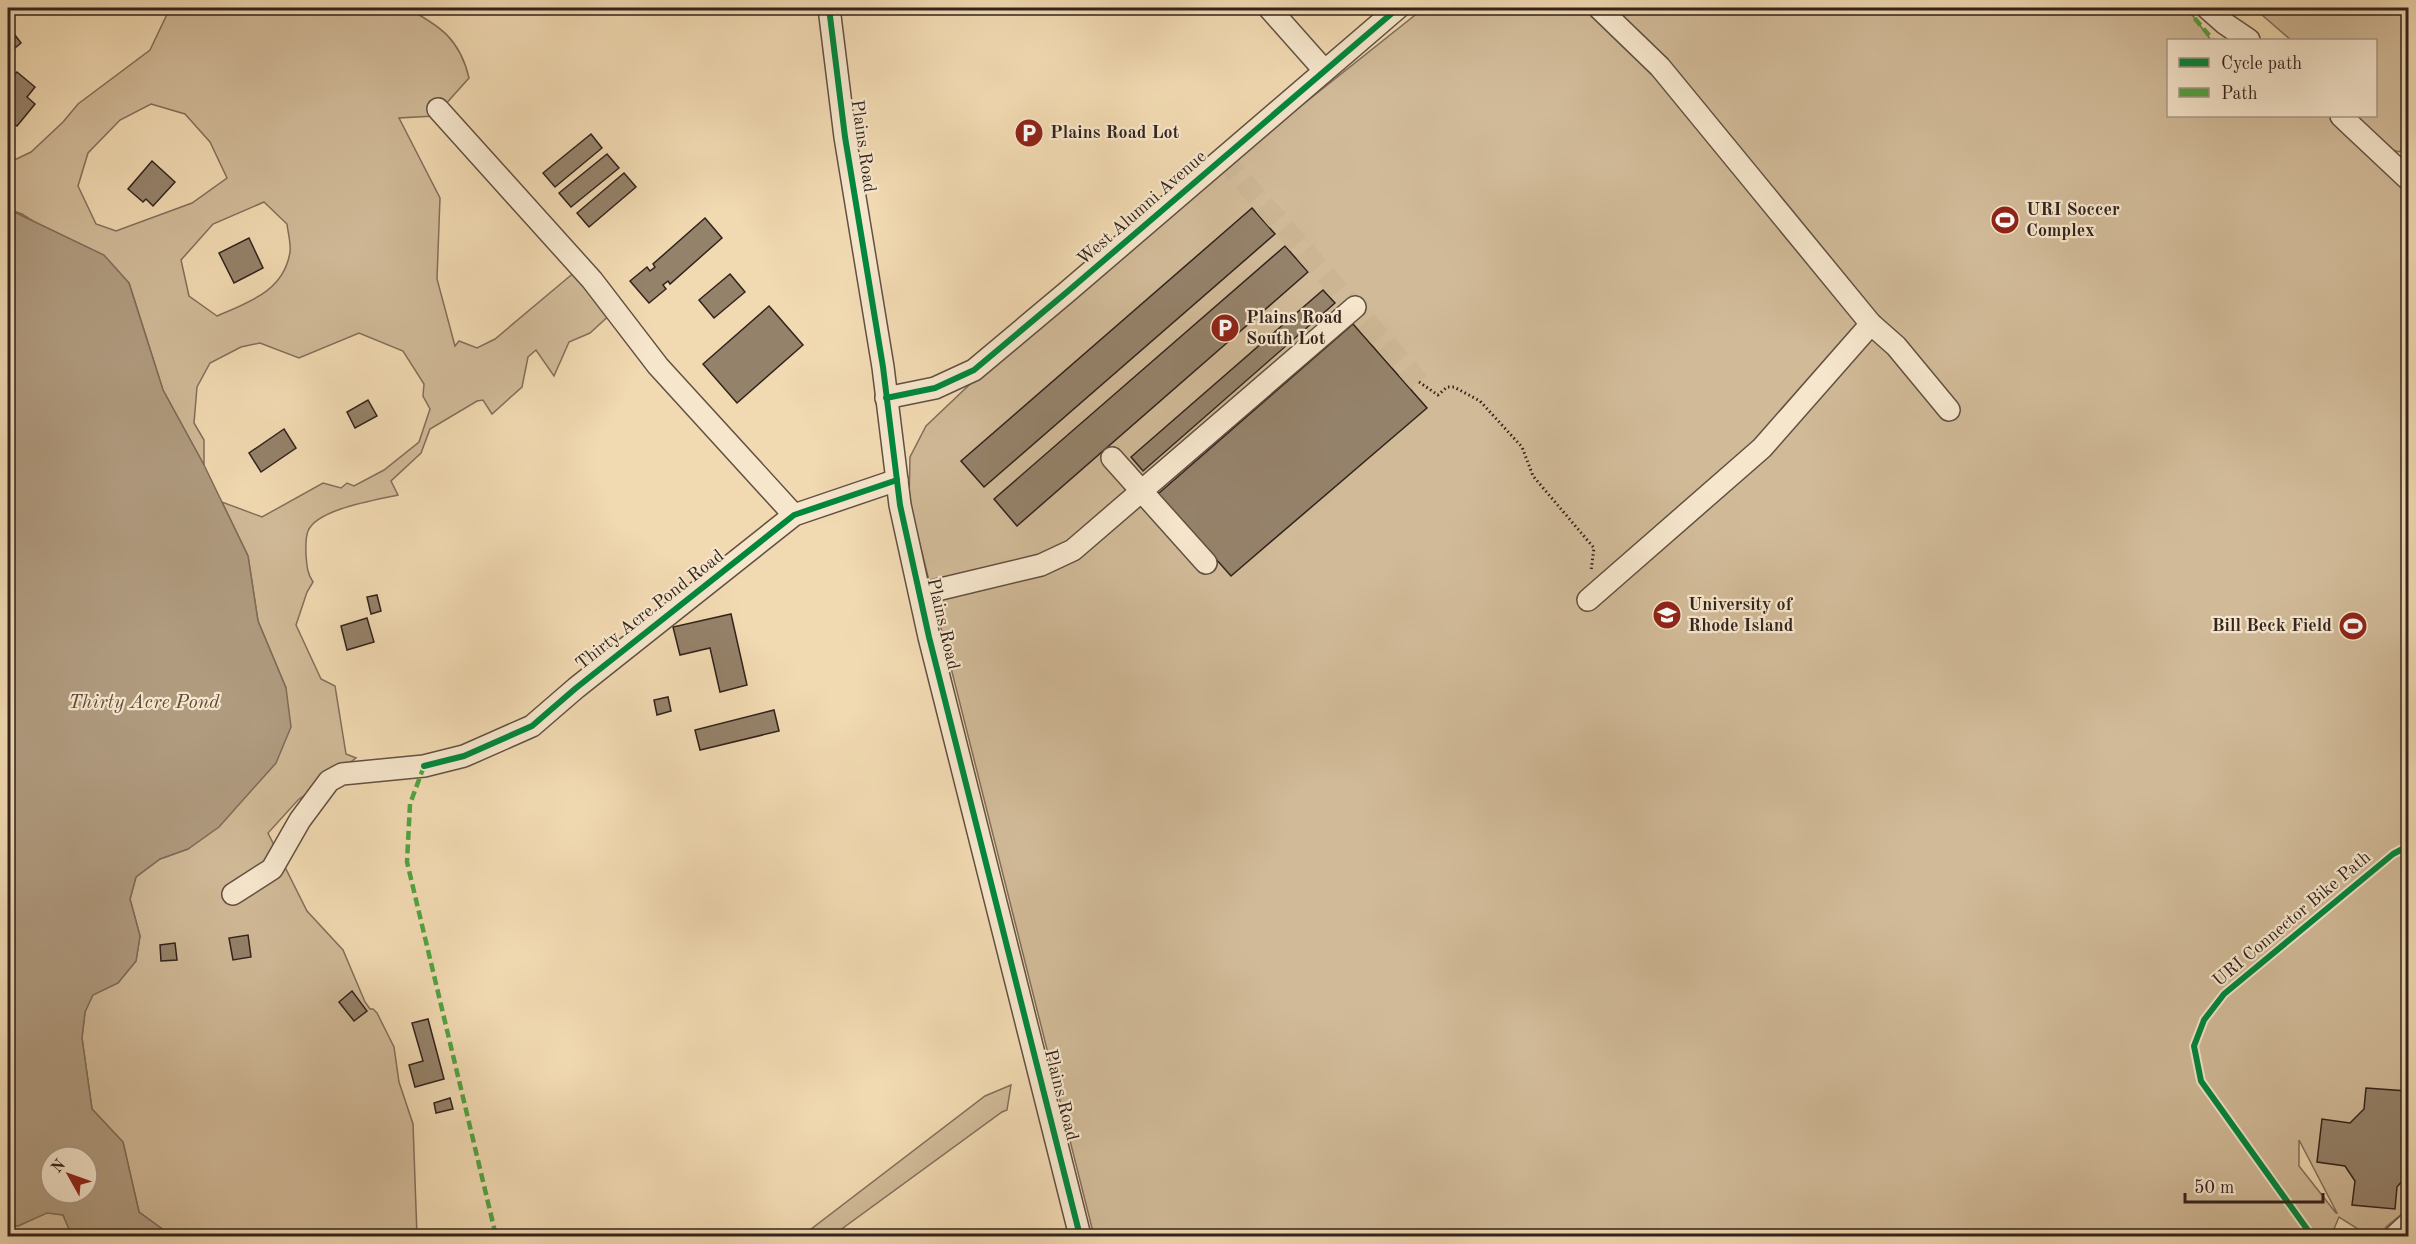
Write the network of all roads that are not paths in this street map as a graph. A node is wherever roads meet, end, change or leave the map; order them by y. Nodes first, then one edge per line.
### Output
1 (829, 8) edge
2 (1269, 8) edge
3 (1398, 8) edge
4 (1599, 8) edge
5 (2214, 11) edge
6 (2248, 39) edge
7 (1324, 70) junction
8 (438, 109) dead end
9 (2342, 117) edge
10 (2407, 173) edge
11 (1355, 307) dead end
12 (1871, 324) junction
13 (886, 398) junction
14 (1949, 410) dead end
15 (1112, 458) dead end
16 (897, 480) junction
17 (1141, 492) junction
18 (794, 515) junction
19 (1206, 563) dead end
20 (920, 594) junction
21 (1588, 600) road end
22 (233, 894) dead end
23 (2409, 1224) edge
24 (1080, 1236) edge
25 (2395, 1236) edge

1 - 13 street, Plains Road
2 - 7 street
3 - 7 street, West Alumni Avenue
4 - 12 street
5 - 6 street
7 - 13 street, West Alumni Avenue
8 - 18 street
9 - 10 street
11 - 17 street
12 - 14 street
12 - 21 street
13 - 16 street, Plains Road
15 - 17 street
16 - 18 street, Thirty Acre Pond Road
16 - 20 street, Plains Road
17 - 19 street
17 - 20 street
18 - 22 street, Thirty Acre Pond Road
20 - 24 street, Plains Road
23 - 25 street

